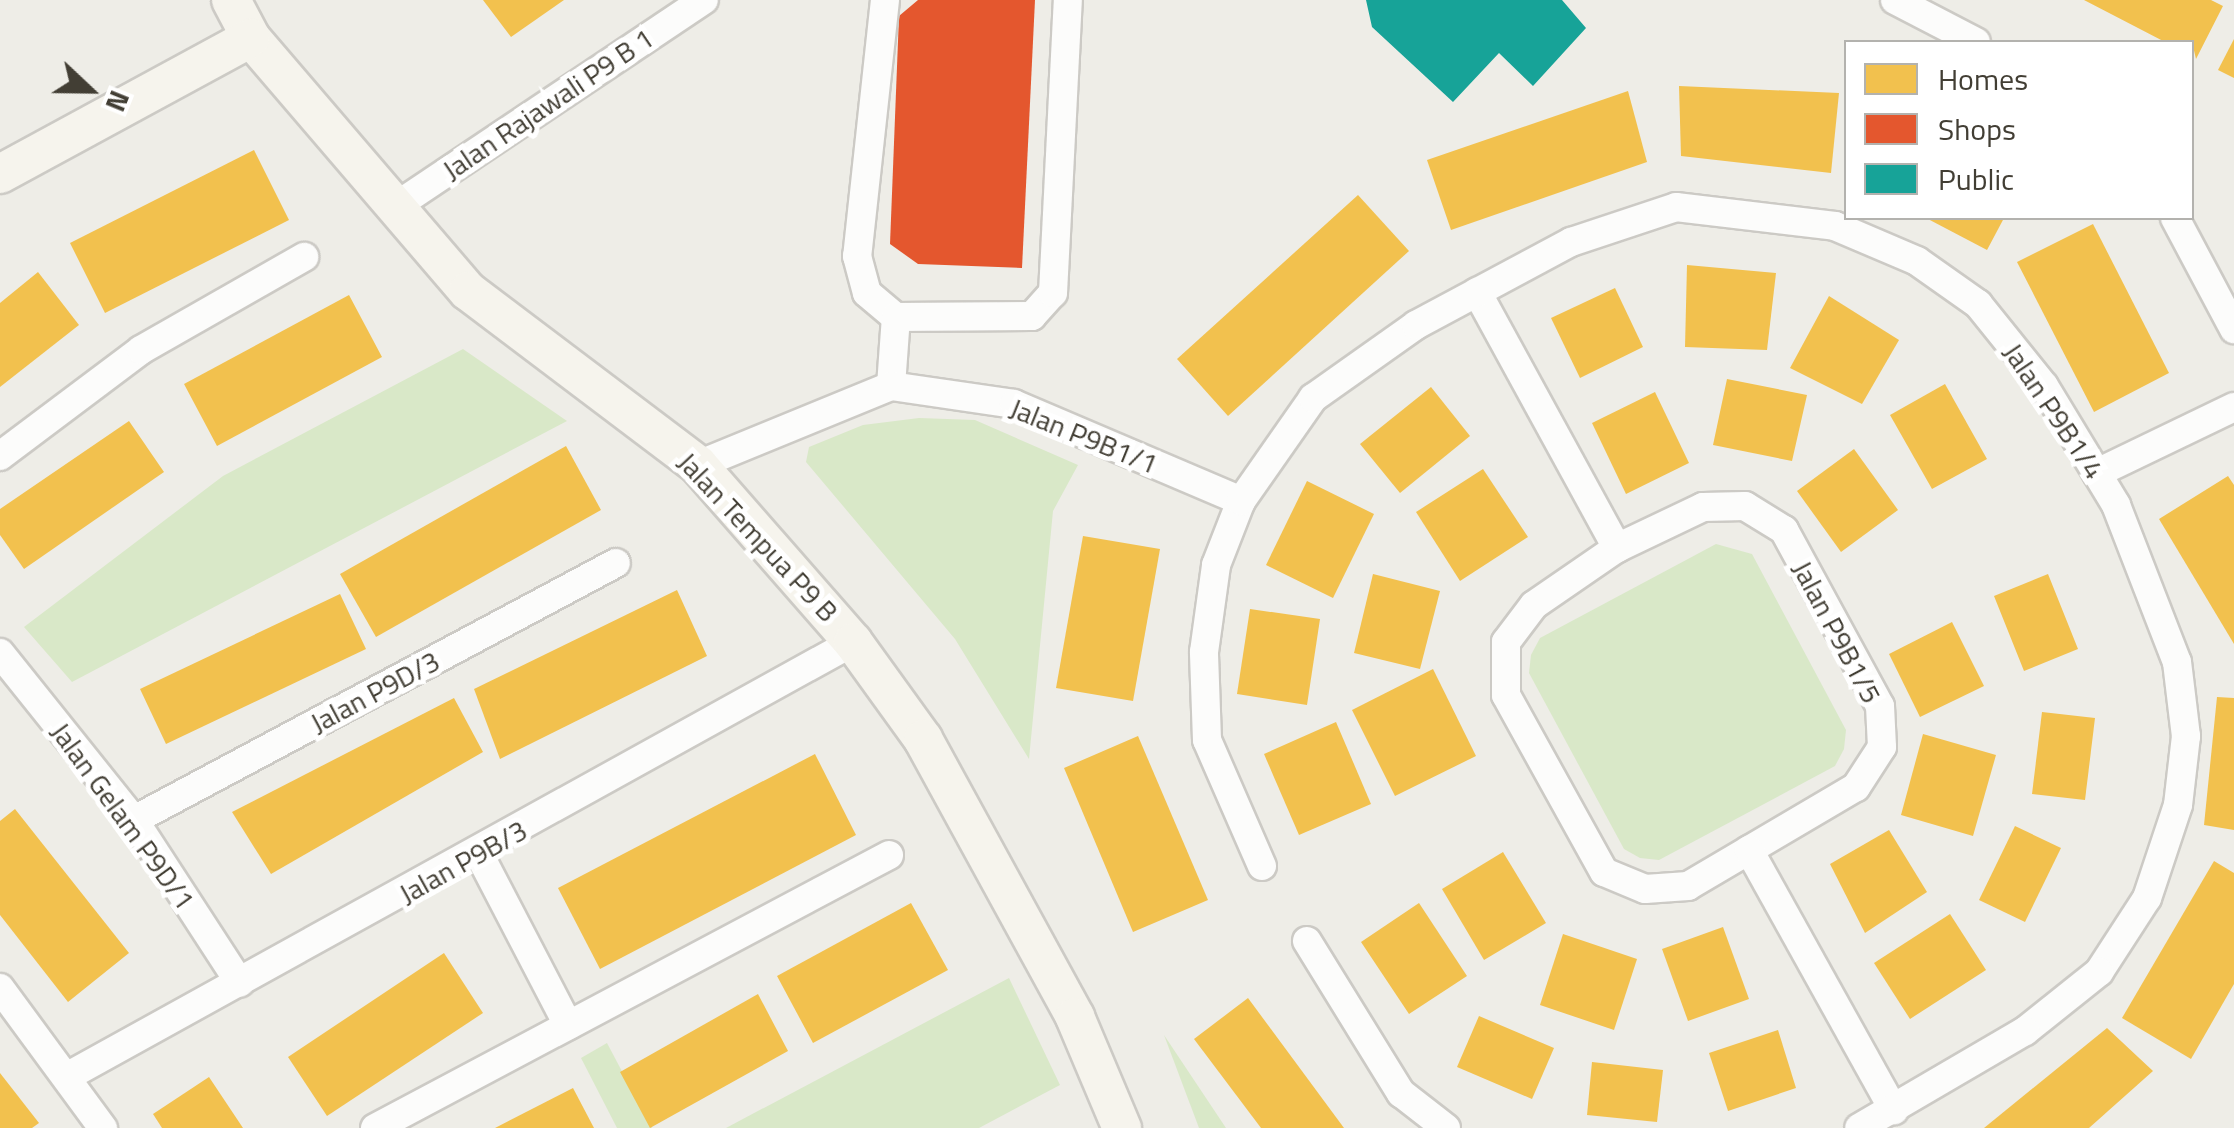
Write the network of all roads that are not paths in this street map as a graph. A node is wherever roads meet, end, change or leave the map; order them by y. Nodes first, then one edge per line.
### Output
1 (231, 0) edge
2 (704, 0) edge
3 (884, 0) edge
4 (1068, 0) edge
5 (1895, 0) edge
6 (1938, 10) edge
7 (251, 38) junction
8 (1974, 40) edge
9 (0, 174) edge
10 (393, 208) junction
11 (2176, 220) edge
12 (304, 257) dead end
13 (1477, 292) junction
14 (896, 317) junction
15 (2234, 329) edge
16 (891, 386) junction
17 (2234, 407) edge
18 (0, 456) edge
19 (698, 465) junction
20 (2097, 473) junction
21 (1241, 501) junction
22 (1617, 548) junction
23 (616, 563) dead end
24 (853, 642) junction
25 (0, 653) edge
26 (134, 820) junction
27 (1748, 850) junction
28 (479, 854) junction
29 (889, 855) dead end
30 (1262, 866) dead end
31 (1307, 941) dead end
32 (240, 983) junction
33 (0, 988) edge
34 (568, 1025) junction
35 (70, 1075) junction
36 (1894, 1110) junction
37 (103, 1128) edge
38 (375, 1128) edge
39 (1122, 1128) edge
40 (1446, 1128) edge
41 (1860, 1128) edge

1 - 7 street, Jalan Tempua P9 B
2 - 10 street, Jalan Rajawali P9 B 1
3 - 14 street
4 - 14 street
5 - 6 street
6 - 8 street
7 - 9 street
7 - 10 street, Jalan Tempua P9 B
10 - 19 street, Jalan Tempua P9 B
11 - 15 street
12 - 18 street
13 - 20 street, Jalan P9B1/4
13 - 21 street, Jalan P9B1/4
13 - 22 street
14 - 16 street
16 - 19 street
16 - 21 street, Jalan P9B1/1
17 - 20 street
19 - 24 street, Jalan Tempua P9 B
20 - 36 street, Jalan P9B1/4
21 - 30 street, Jalan P9B1/4
22 - 27 street, Jalan P9B1/5
22 - 27 street, Jalan P9B1/5
23 - 26 street, Jalan P9D/3
24 - 28 street, Jalan P9B/3
24 - 39 street, Jalan Tempua P9 B
25 - 26 street, Jalan Gelam P9D/1
26 - 32 street, Jalan Gelam P9D/1
27 - 36 street
28 - 32 street, Jalan P9B/3
28 - 34 street
29 - 34 street
31 - 40 street
32 - 35 street, Jalan P9B/3
33 - 35 street
34 - 38 street
35 - 37 street
36 - 41 street, Jalan P9B1/4

